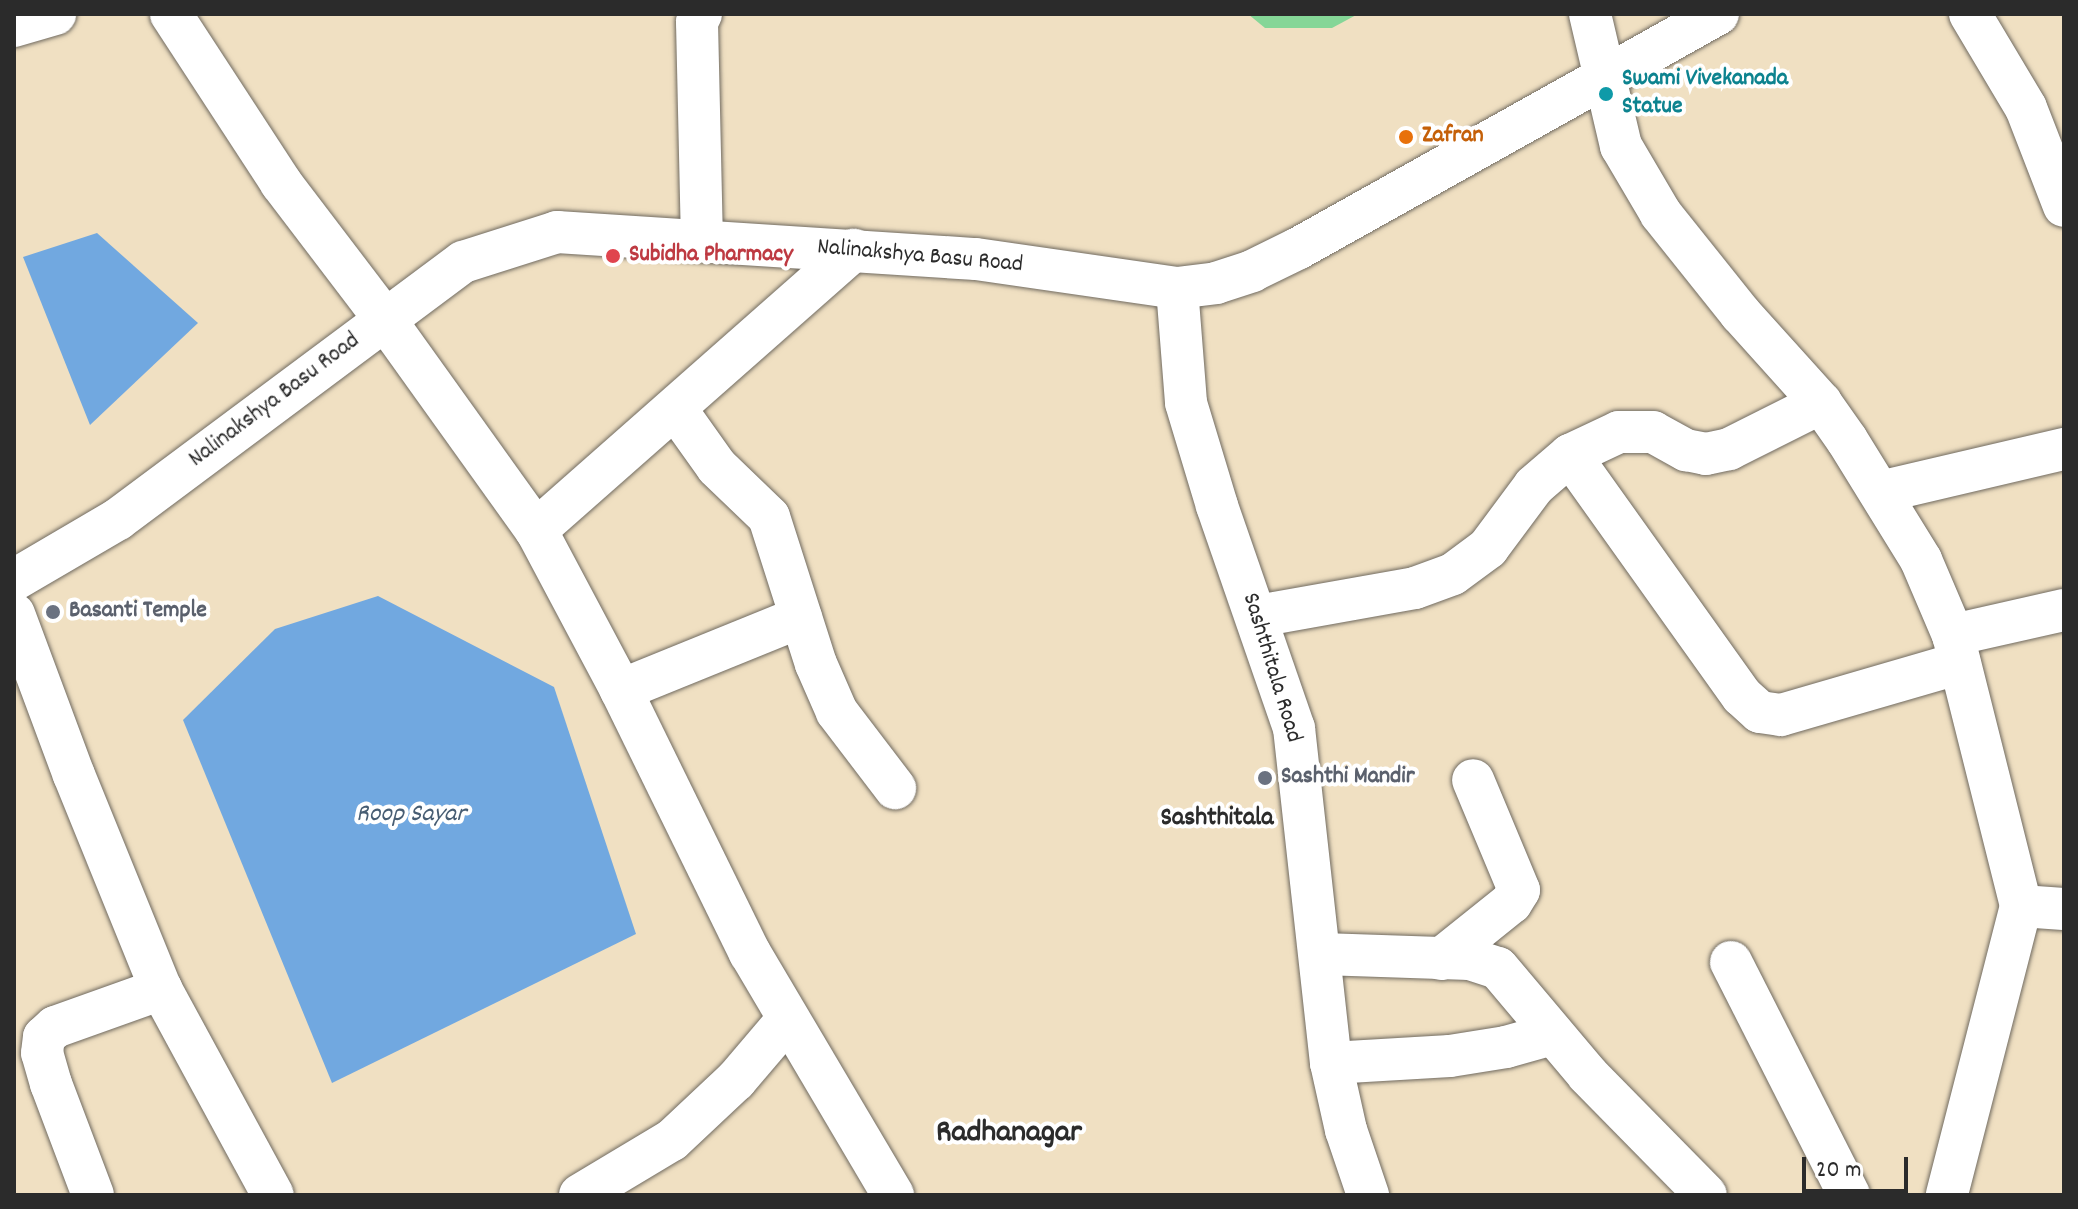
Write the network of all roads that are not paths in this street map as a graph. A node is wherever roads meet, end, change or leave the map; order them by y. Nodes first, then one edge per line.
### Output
1 (55, 14) edge
2 (171, 14) edge
3 (701, 14) edge
4 (1590, 14) edge
5 (1718, 14) edge
6 (1970, 14) edge
7 (14, 26) edge
8 (1603, 76) junction
9 (2060, 183) edge
10 (702, 240) junction
11 (854, 250) junction
12 (1177, 288) junction
13 (384, 318) junction
14 (1821, 403) junction
15 (675, 408) junction
16 (2064, 449) edge
17 (1570, 455) junction
18 (1880, 492) junction
19 (536, 530) junction
20 (14, 580) edge
21 (2064, 610) edge
22 (14, 614) edge
23 (1258, 616) junction
24 (801, 617) junction
25 (1957, 649) junction
26 (621, 690) junction
27 (1473, 780) dead end
28 (895, 788) dead end
29 (2021, 906) junction
30 (2064, 909) edge
31 (1322, 954) junction
32 (1441, 959) junction
33 (1731, 962) dead end
34 (161, 989) junction
35 (788, 1019) junction
36 (1552, 1034) junction
37 (1331, 1063) junction
38 (93, 1195) edge
39 (273, 1195) edge
40 (580, 1195) edge
41 (893, 1195) edge
42 (1368, 1195) edge
43 (1706, 1195) edge
44 (1849, 1195) edge
45 (1947, 1195) edge

1 - 7 street
2 - 13 street
3 - 10 street
4 - 8 street
5 - 8 street, Nalinakshya Basu Road
6 - 9 street
8 - 12 street, Nalinakshya Basu Road
8 - 14 street
10 - 11 street, Nalinakshya Basu Road
10 - 13 street, Nalinakshya Basu Road
11 - 12 street, Nalinakshya Basu Road
11 - 15 street
12 - 23 street, Sashthitala Road
13 - 19 street
13 - 20 street, Nalinakshya Basu Road
14 - 17 street
14 - 18 street
15 - 19 street
15 - 24 street
16 - 18 street
17 - 23 street
17 - 25 street
18 - 25 street
19 - 26 street
21 - 25 street
22 - 34 street
23 - 31 street, Sashthitala Road
24 - 26 street
24 - 28 street
25 - 29 street
26 - 35 street
27 - 32 street
29 - 30 street
29 - 45 street
31 - 32 street
31 - 37 street, Sashthitala Road
32 - 36 street
33 - 44 street
34 - 38 street
34 - 39 street
35 - 40 street
35 - 41 street
36 - 37 street
36 - 43 street
37 - 42 street, Sashthitala Road

